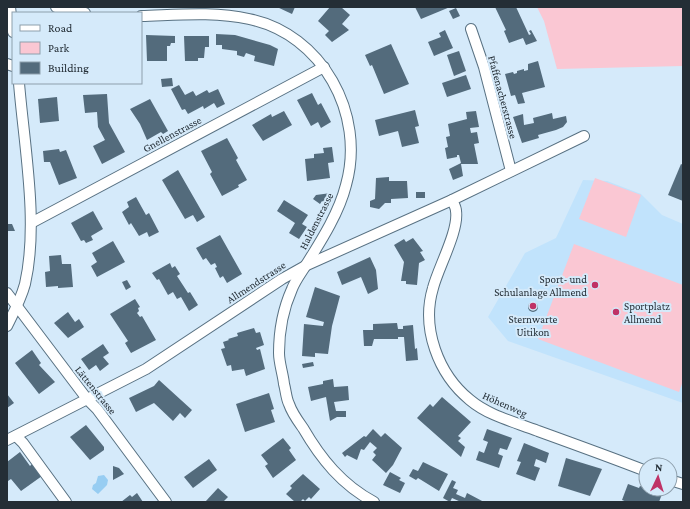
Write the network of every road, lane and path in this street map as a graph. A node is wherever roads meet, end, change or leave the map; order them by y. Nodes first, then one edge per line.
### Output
1 (10, 7) edge
2 (56, 7) edge
3 (80, 12) edge
4 (142, 16) edge
5 (12, 24) edge
6 (471, 29) dead end
7 (324, 67) junction
8 (19, 84) edge
9 (584, 136) dead end
10 (511, 171) junction
11 (452, 200) junction
12 (31, 223) junction
13 (307, 265) junction
14 (7, 293) edge
15 (17, 307) junction
16 (7, 326) edge
17 (86, 399) junction
18 (12, 438) edge
19 (638, 468) edge
20 (66, 502) edge
21 (166, 502) edge
22 (374, 502) edge

1 - 5 street
2 - 3 street
4 - 7 street, Haldenstrasse
6 - 10 street, Pfaffenacherstrasse
7 - 12 street, Gnellenstrasse
7 - 13 street, Haldenstrasse
8 - 12 street
9 - 10 street, Allmendstrasse
10 - 11 street, Allmendstrasse
11 - 13 street, Allmendstrasse
11 - 19 street, Höhenweg
12 - 15 street
13 - 17 street, Allmendstrasse
13 - 22 street, Haldenstrasse
14 - 15 street, Lättenstrasse
15 - 16 street
15 - 17 street, Lättenstrasse
17 - 18 street, Allmendstrasse
17 - 21 street, Lättenstrasse
18 - 20 street, Allmendstrasse

